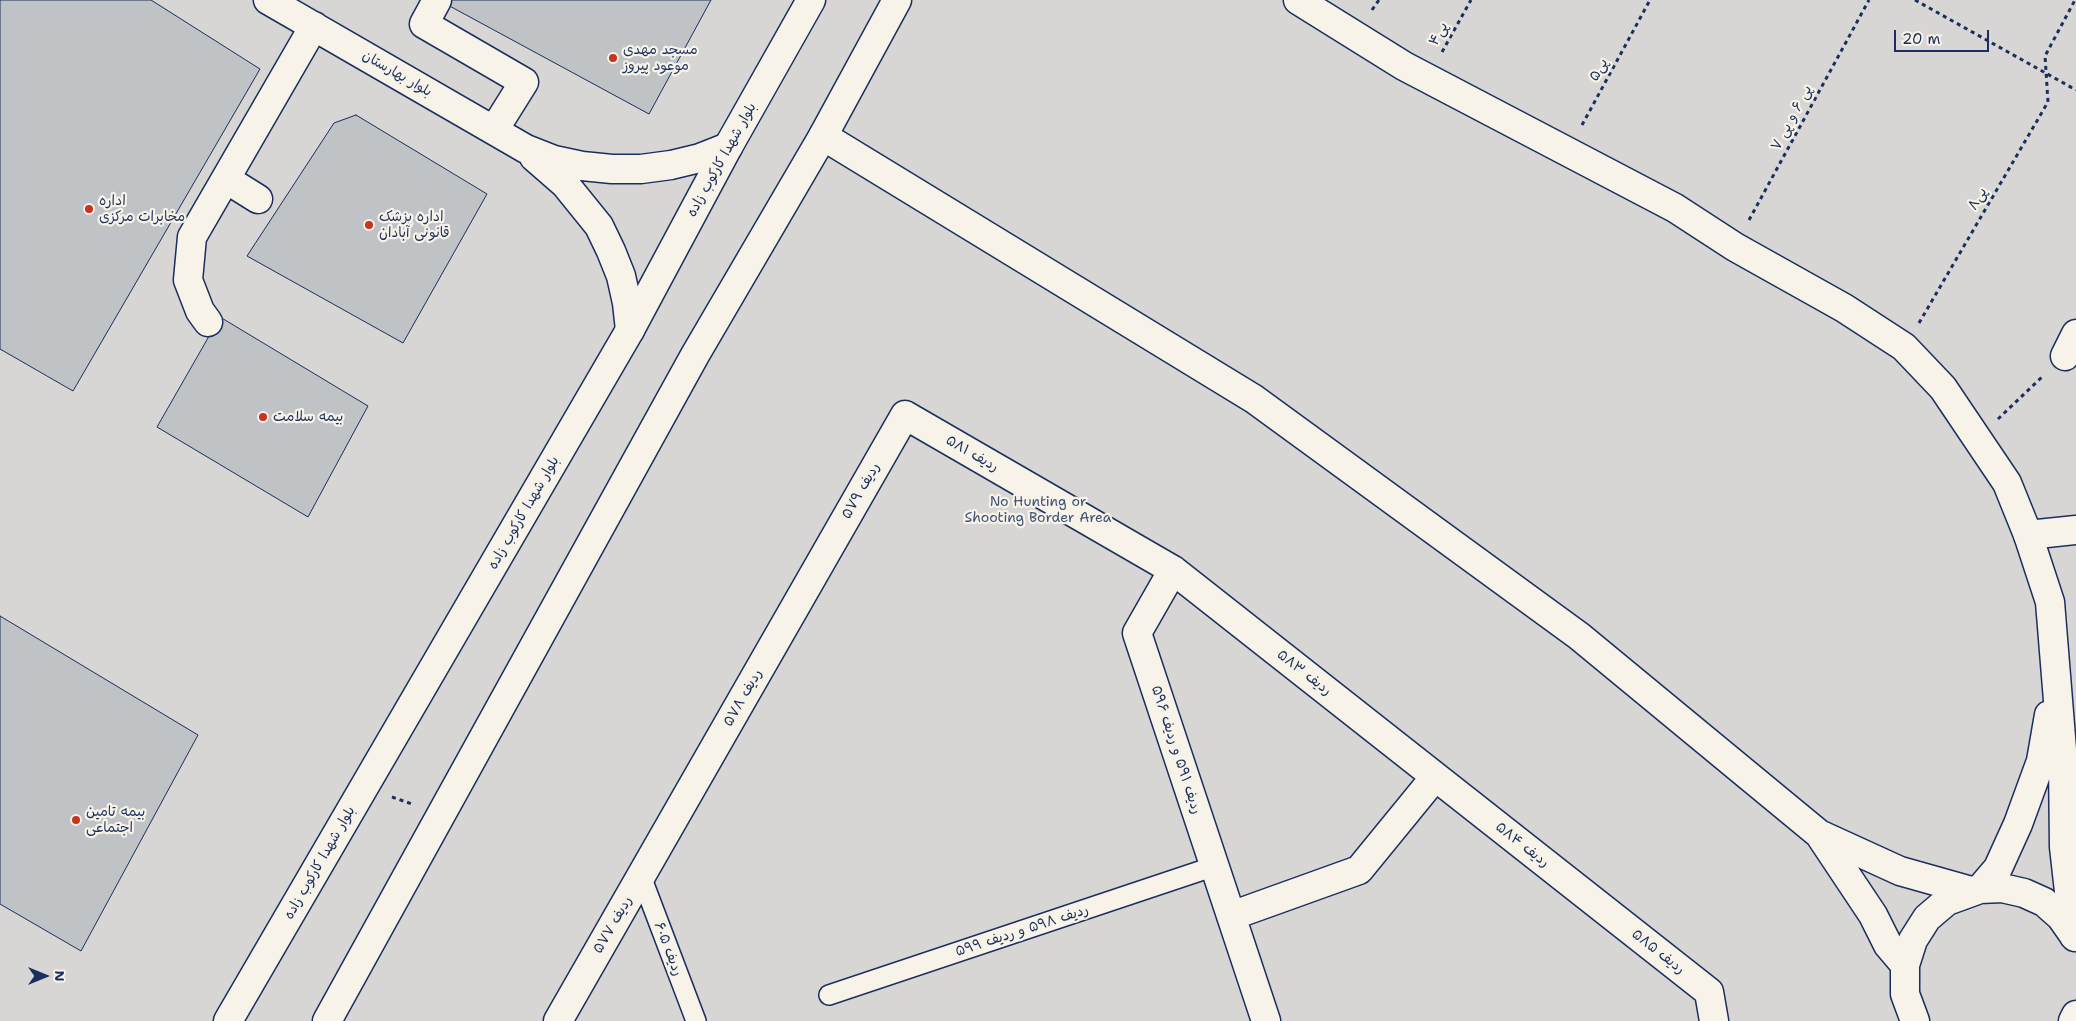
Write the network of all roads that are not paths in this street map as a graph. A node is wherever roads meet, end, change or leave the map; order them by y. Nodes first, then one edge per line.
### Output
1 (268, 0) edge
2 (437, 0) edge
3 (811, 0) edge
4 (897, 0) edge
5 (1298, 0) edge
6 (314, 26) junction
7 (494, 130) junction
8 (823, 136) junction
9 (728, 147) junction
10 (526, 149) junction
11 (226, 179) junction
12 (258, 198) dead end
13 (208, 322) dead end
14 (630, 330) junction
15 (905, 416) joint
16 (2076, 530) edge
17 (2028, 535) junction
18 (818, 567) joint
19 (1173, 570) junction
20 (2057, 671) junction
21 (2070, 766) edge
22 (1435, 777) junction
23 (668, 829) joint
24 (1819, 834) junction
25 (1215, 866) junction
26 (641, 876) junction
27 (1976, 890) junction
28 (1608, 913) joint
29 (1231, 916) junction
30 (2075, 938) edge
31 (1905, 965) junction
32 (829, 995) dead end
33 (2076, 1015) edge
34 (228, 1021) edge
35 (327, 1021) edge
36 (558, 1021) edge
37 (696, 1021) edge
38 (1266, 1021) edge
39 (1714, 1021) edge
40 (1915, 1021) edge
41 (2073, 1021) edge

1 - 6 street, بلوار بهارستان
2 - 7 street
3 - 9 street, بلوار شهدا کارکوب زاده
4 - 8 street
5 - 17 street
6 - 7 street, بلوار بهارستان
6 - 11 street
7 - 10 street, بلوار بهارستان
8 - 24 street
8 - 35 street
9 - 10 street
9 - 14 street, بلوار شهدا کارکوب زاده
10 - 14 street
11 - 12 street
11 - 13 street
14 - 34 street, بلوار شهدا کارکوب زاده
15 - 18 street, ردیف ۵۷۹
15 - 19 street, ردیف ۵۸۱
16 - 17 street
17 - 20 street
18 - 23 street, ردیف ۵۷۸
19 - 22 street, ردیف ۵۸۳
19 - 25 street, ردیف ۵۹۱ و ردیف ۵۹۶
20 - 21 street
20 - 27 street
21 - 30 street
22 - 28 street, ردیف ۵۸۴
22 - 29 street
23 - 26 street, ردیف ۵۷۷
24 - 27 street
24 - 31 street
25 - 29 street, ردیف ۵۹۱ و ردیف ۵۹۶
25 - 32 lane, ردیف ۵۹۸ و ردیف ۵۹۹
26 - 36 street, ردیف ۵۷۷
26 - 37 lane, ردیف ۶۰۵
27 - 30 street
27 - 31 street
28 - 39 street, ردیف ۵۸۵
29 - 38 street, ردیف ۵۹۱ و ردیف ۵۹۶
31 - 40 street
33 - 41 street

